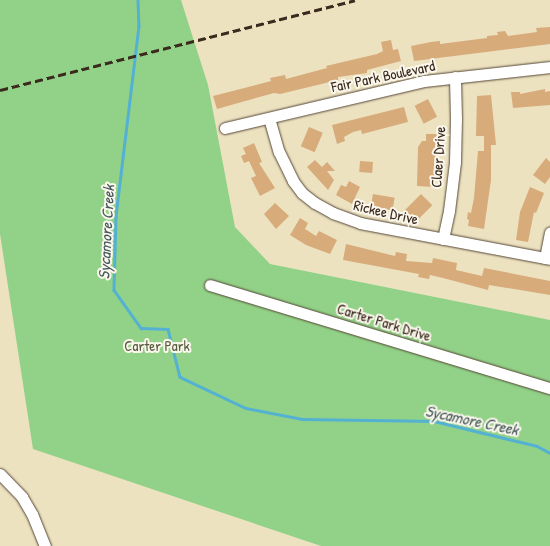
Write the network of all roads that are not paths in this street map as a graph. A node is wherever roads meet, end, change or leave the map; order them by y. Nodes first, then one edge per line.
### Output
1 (550, 67) edge
2 (455, 77) junction
3 (269, 118) junction
4 (225, 128) dead end
5 (550, 232) edge
6 (442, 239) junction
7 (547, 258) edge
8 (210, 285) dead end
9 (550, 388) edge
10 (0, 474) edge
11 (45, 546) edge

1 - 2 street, Fair Park Boulevard
2 - 3 street, Fair Park Boulevard
2 - 6 street, Claer Drive
3 - 4 street, Fair Park Boulevard
3 - 6 street, Rickee Drive
5 - 7 street
6 - 7 street, Rickee Drive
8 - 9 street, Carter Park Drive
10 - 11 street

